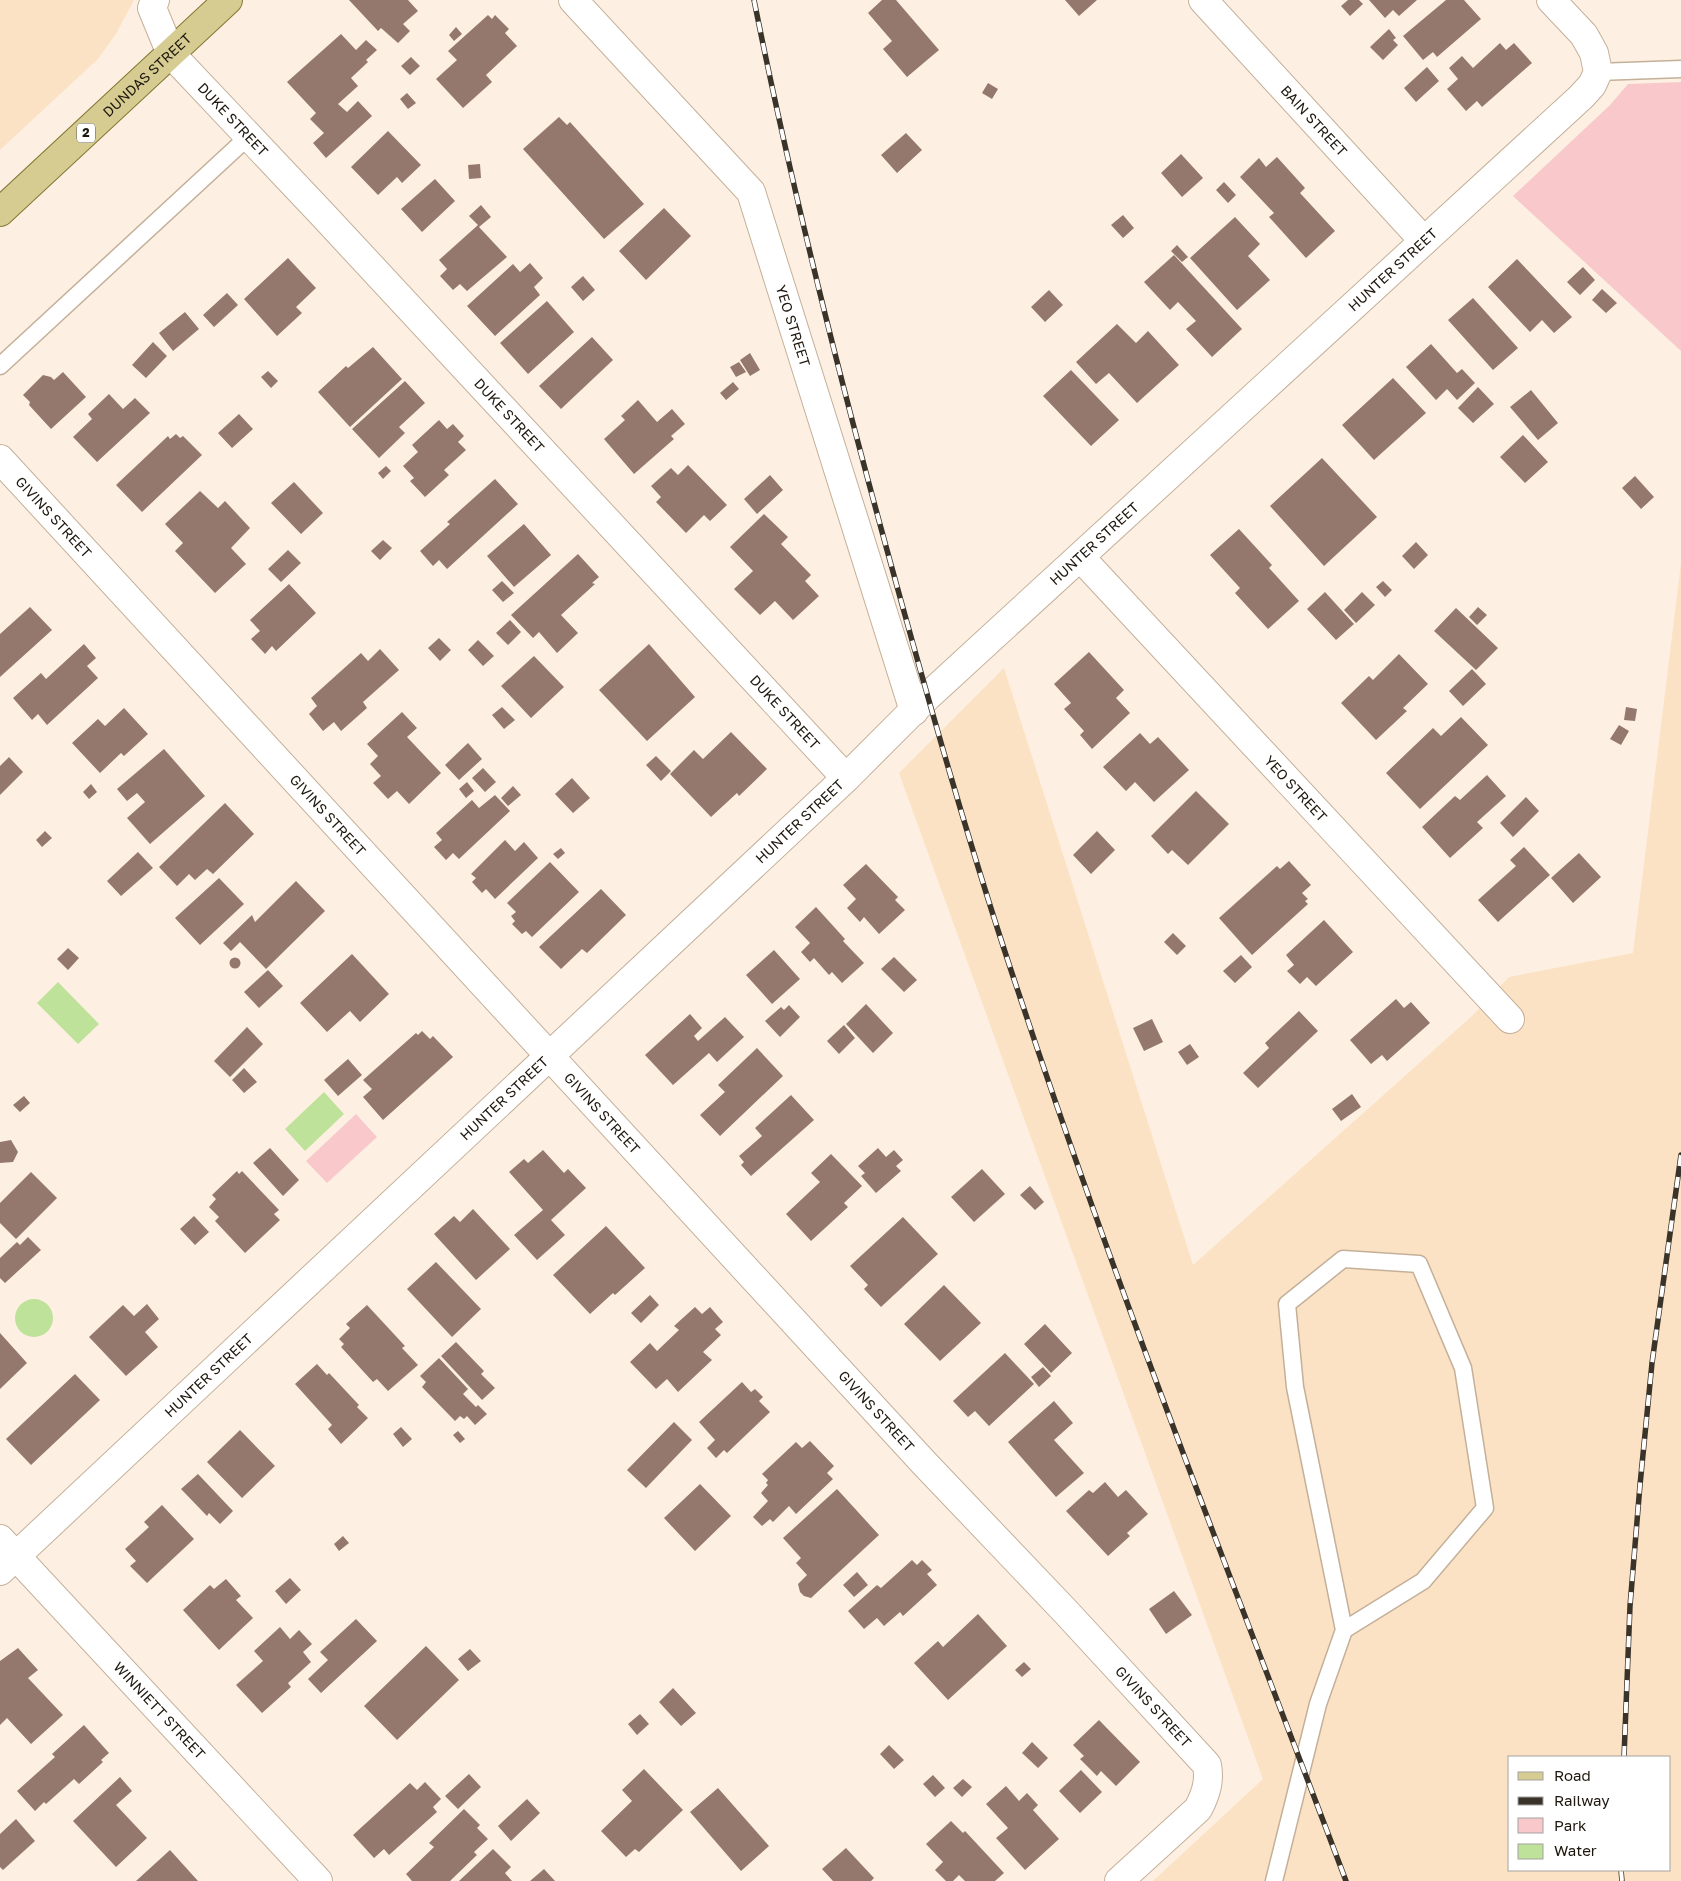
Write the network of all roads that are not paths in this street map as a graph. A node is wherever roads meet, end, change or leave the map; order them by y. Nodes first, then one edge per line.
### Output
1 (155, 0) edge
2 (228, 0) edge
3 (573, 0) edge
4 (1203, 0) edge
5 (1551, 0) edge
6 (171, 54) junction
7 (1681, 69) edge
8 (1598, 72) junction
9 (249, 136) junction
10 (3, 203) edge
11 (1424, 241) junction
12 (0, 366) edge
13 (0, 459) edge
14 (1080, 558) junction
15 (914, 711) junction
16 (846, 778) junction
17 (1510, 1020) dead end
18 (550, 1056) junction
19 (5, 1556) edge
20 (1344, 1630) junction
21 (318, 1881) edge
22 (1119, 1881) edge
23 (1274, 1881) edge

1 - 6 street
2 - 6 main road, DUNDAS STREET / 2
3 - 15 street, YEO STREET
4 - 11 street, BAIN STREET
5 - 8 street
6 - 9 street, DUKE STREET
6 - 10 main road, DUNDAS STREET / 2
7 - 8 lane
8 - 11 street, HUNTER STREET
9 - 12 lane
9 - 16 street, DUKE STREET
11 - 14 street, HUNTER STREET
13 - 18 street, GIVINS STREET
14 - 15 street, HUNTER STREET
14 - 17 street, YEO STREET
15 - 16 street, HUNTER STREET
16 - 18 street, HUNTER STREET
18 - 19 street, HUNTER STREET
18 - 22 street, GIVINS STREET
19 - 21 street, WINNIETT STREET
20 - 20 lane
20 - 23 lane

